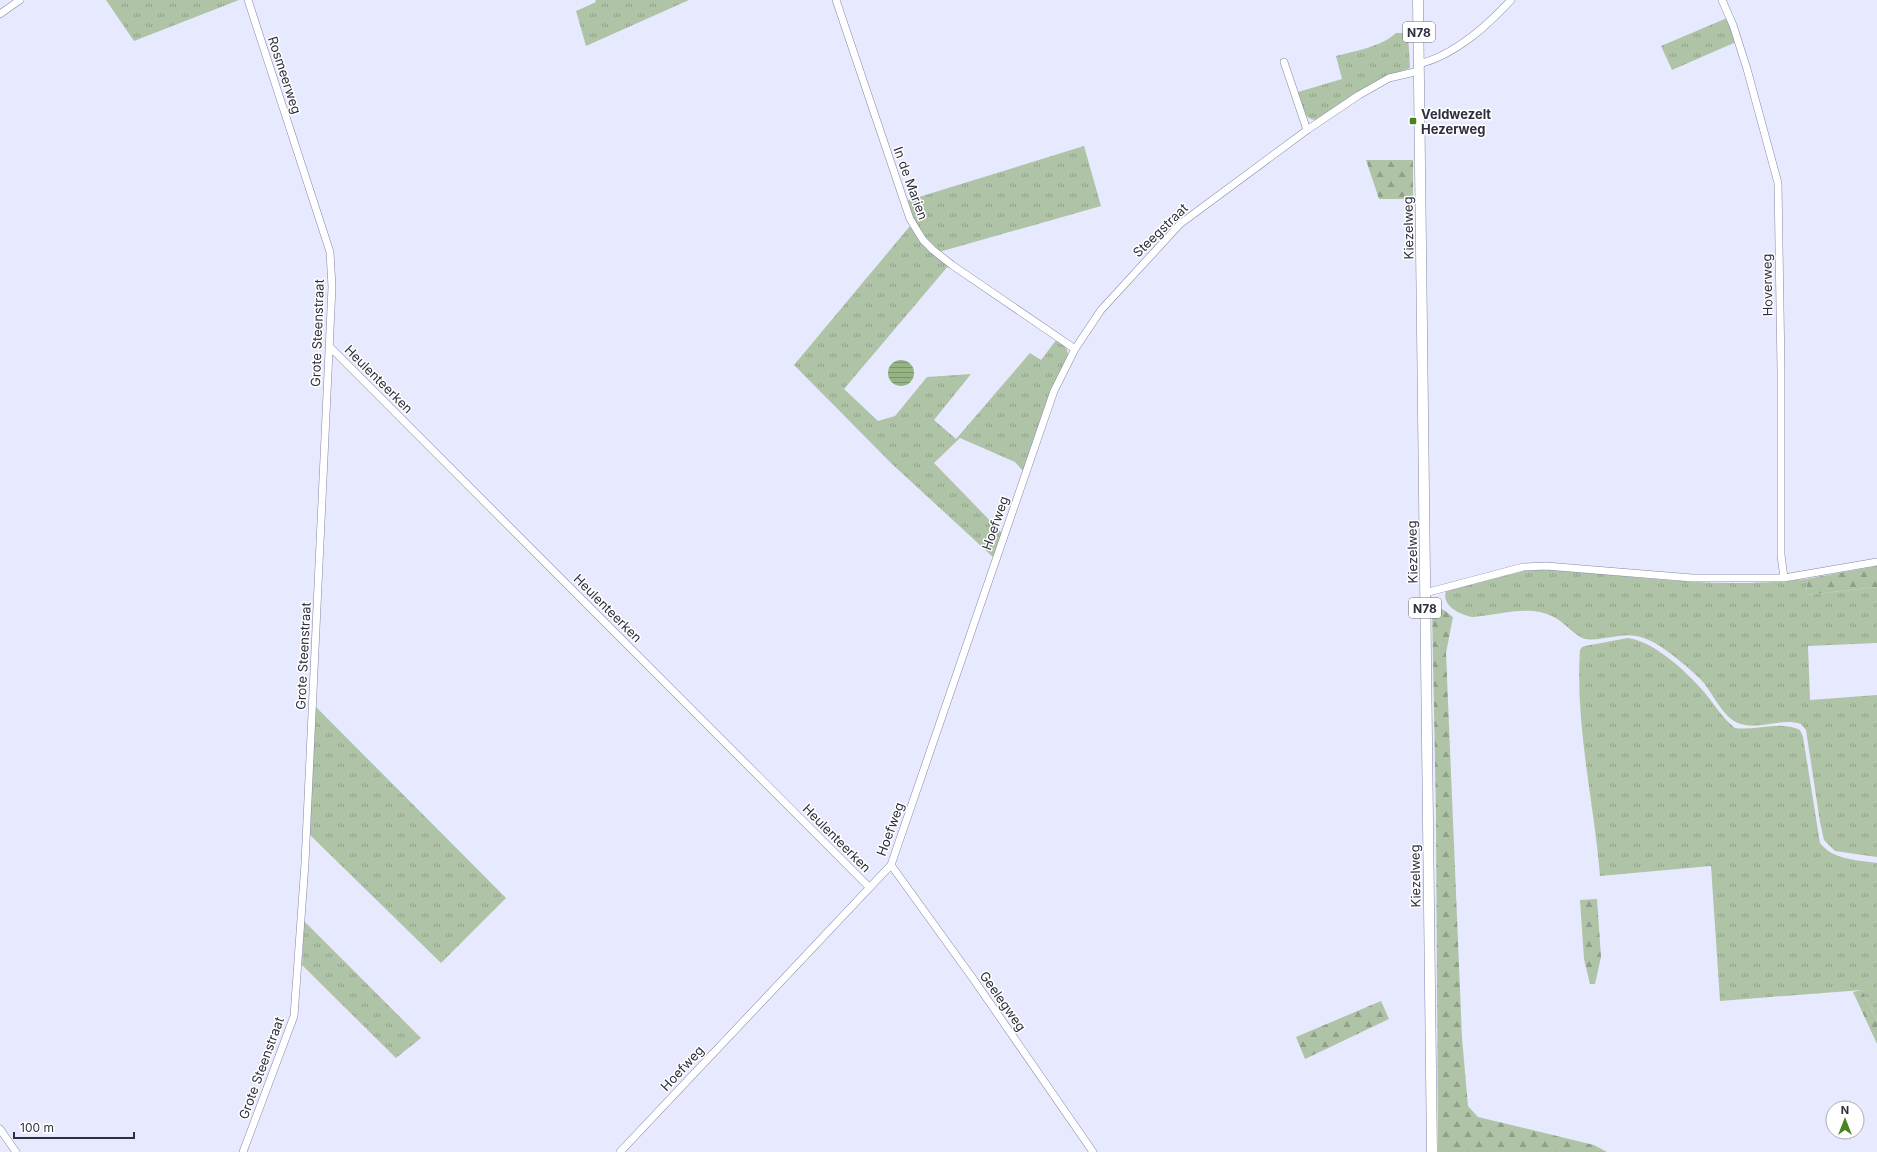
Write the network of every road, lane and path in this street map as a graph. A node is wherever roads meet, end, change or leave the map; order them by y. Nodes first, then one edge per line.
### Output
1 (20, 0) edge
2 (248, 0) edge
3 (836, 0) edge
4 (1418, 0) edge
5 (1511, 0) edge
6 (1722, 0) edge
7 (0, 14) edge
8 (1284, 62) dead end
9 (1419, 67) junction
10 (1308, 130) junction
11 (300, 157) joint
12 (330, 347) junction
13 (1075, 348) junction
14 (1025, 474) joint
15 (1877, 562) edge
16 (1784, 578) junction
17 (1425, 593) junction
18 (891, 865) junction
19 (869, 887) junction
20 (0, 1129) edge
21 (16, 1152) edge
22 (243, 1152) edge
23 (620, 1152) edge
24 (1092, 1152) edge
25 (1432, 1152) edge

1 - 7 street
2 - 11 street, Rosmeerweg
3 - 13 street, In de Marien
4 - 9 main road, Kiezelweg / N78
5 - 9 street, Steegstraat
6 - 16 street, Hoverweg
8 - 10 street
9 - 10 street, Steegstraat
9 - 17 main road, Kiezelweg / N78
10 - 13 street, Steegstraat
11 - 12 street, Grote Steenstraat
12 - 19 street, Heulenteerken
12 - 22 street, Grote Steenstraat
13 - 14 street, Steegstraat
14 - 18 street, Hoefweg
15 - 16 street
16 - 17 street
17 - 25 main road, Kiezelweg / N78
18 - 19 street, Hoefweg
18 - 24 street, Geelegweg
19 - 23 street, Hoefweg
20 - 21 street

